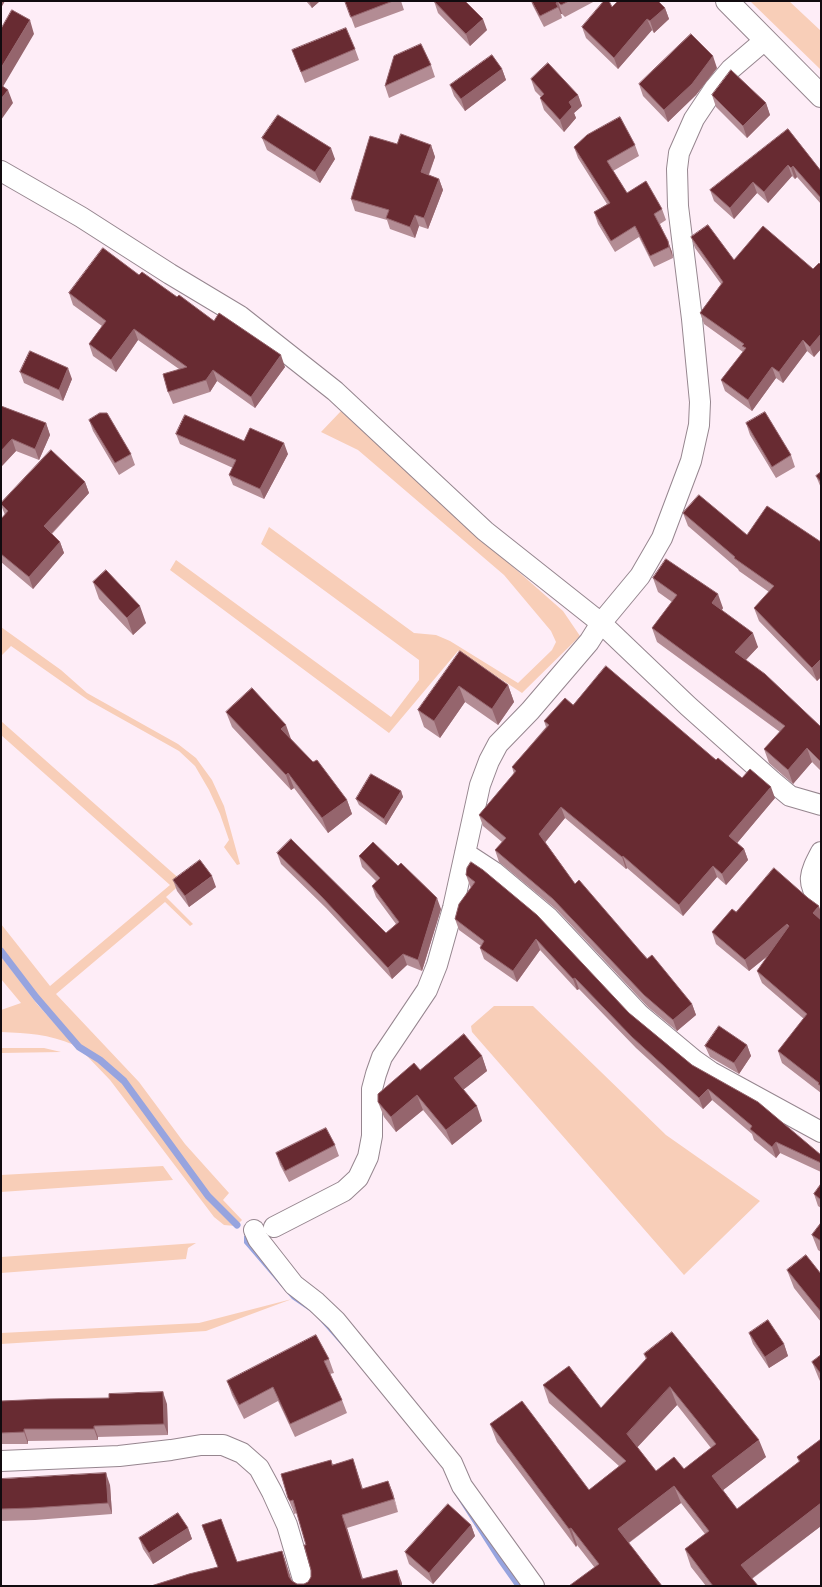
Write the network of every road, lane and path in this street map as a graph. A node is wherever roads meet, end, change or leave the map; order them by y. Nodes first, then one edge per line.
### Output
1 (727, 1) edge
2 (765, 40) junction
3 (821, 96) edge
4 (1, 171) edge
5 (601, 623) junction
6 (821, 805) edge
7 (821, 852) edge
8 (465, 853) junction
9 (821, 903) edge
10 (821, 1132) edge
11 (274, 1227) dead end
12 (254, 1230) dead end
13 (1, 1461) edge
14 (305, 1586) edge
15 (534, 1586) edge

1 - 2 street
2 - 3 street
2 - 5 street
4 - 5 street
5 - 6 street
5 - 8 street
7 - 9 street
8 - 10 street
8 - 11 street
12 - 15 street
13 - 14 street

